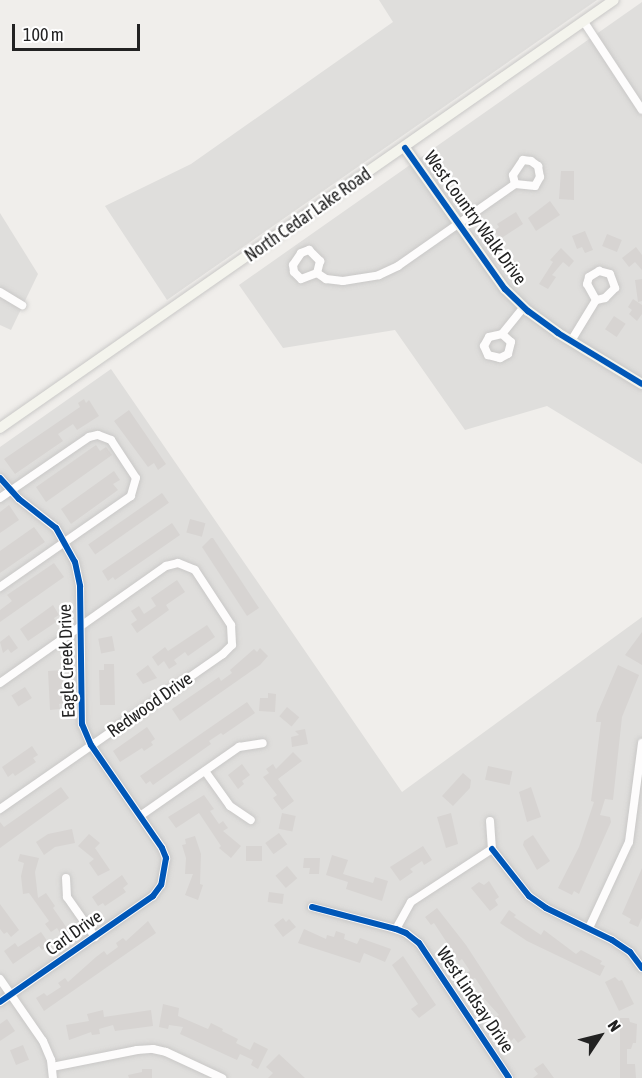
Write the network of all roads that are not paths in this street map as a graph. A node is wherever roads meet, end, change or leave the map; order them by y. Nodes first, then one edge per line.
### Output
1 (614, 0) edge
2 (584, 22) junction
3 (642, 110) edge
4 (405, 147) junction
5 (515, 184) dead end
6 (458, 224) junction
7 (317, 273) dead end
8 (0, 292) edge
9 (596, 300) dead end
10 (22, 304) dead end
11 (524, 307) junction
12 (502, 334) dead end
13 (571, 341) junction
14 (642, 384) edge
15 (0, 428) edge
16 (0, 478) edge
17 (11, 491) junction
18 (0, 498) edge
19 (65, 542) junction
20 (0, 587) edge
21 (80, 628) junction
22 (0, 683) edge
23 (262, 743) dead end
24 (642, 743) edge
25 (91, 745) junction
26 (205, 771) junction
27 (0, 809) edge
28 (140, 816) junction
29 (251, 820) dead end
30 (490, 821) dead end
31 (492, 849) junction
32 (66, 878) dead end
33 (161, 885) joint
34 (312, 907) dead end
35 (589, 928) junction
36 (396, 929) junction
37 (95, 937) junction
38 (642, 968) edge
39 (0, 979) edge
40 (11, 994) junction
41 (0, 1002) edge
42 (52, 1067) junction
43 (53, 1078) edge
44 (222, 1078) edge
45 (509, 1078) edge

1 - 2 main road, North Cedar Lake Road
2 - 3 street
2 - 4 main road, North Cedar Lake Road
4 - 6 main road, West Country Walk Drive
4 - 15 main road, North Cedar Lake Road
5 - 6 street
6 - 7 street
6 - 11 main road, West Country Walk Drive
8 - 10 street
9 - 13 street
11 - 12 street
11 - 13 main road, West Country Walk Drive
13 - 14 main road, West Country Walk Drive
16 - 17 street, Eagle Creek Drive
17 - 18 street
17 - 19 street, Eagle Creek Drive
17 - 19 street
19 - 20 street
19 - 21 street, Eagle Creek Drive
21 - 22 street
21 - 25 street, Eagle Creek Drive
21 - 25 street, Redwood Drive
23 - 26 street
24 - 35 street
25 - 27 street, Redwood Drive
25 - 28 street, Eagle Creek Drive
26 - 28 street
26 - 29 street
28 - 33 street, Eagle Creek Drive
30 - 31 street
31 - 35 street
31 - 36 street
32 - 37 street
33 - 37 street, Carl Drive
34 - 36 street, West Lindsay Drive
35 - 38 street
36 - 45 street, West Lindsay Drive
37 - 40 street, Carl Drive
39 - 40 street
40 - 41 street, Carl Drive
40 - 42 street
42 - 43 street
42 - 44 street

